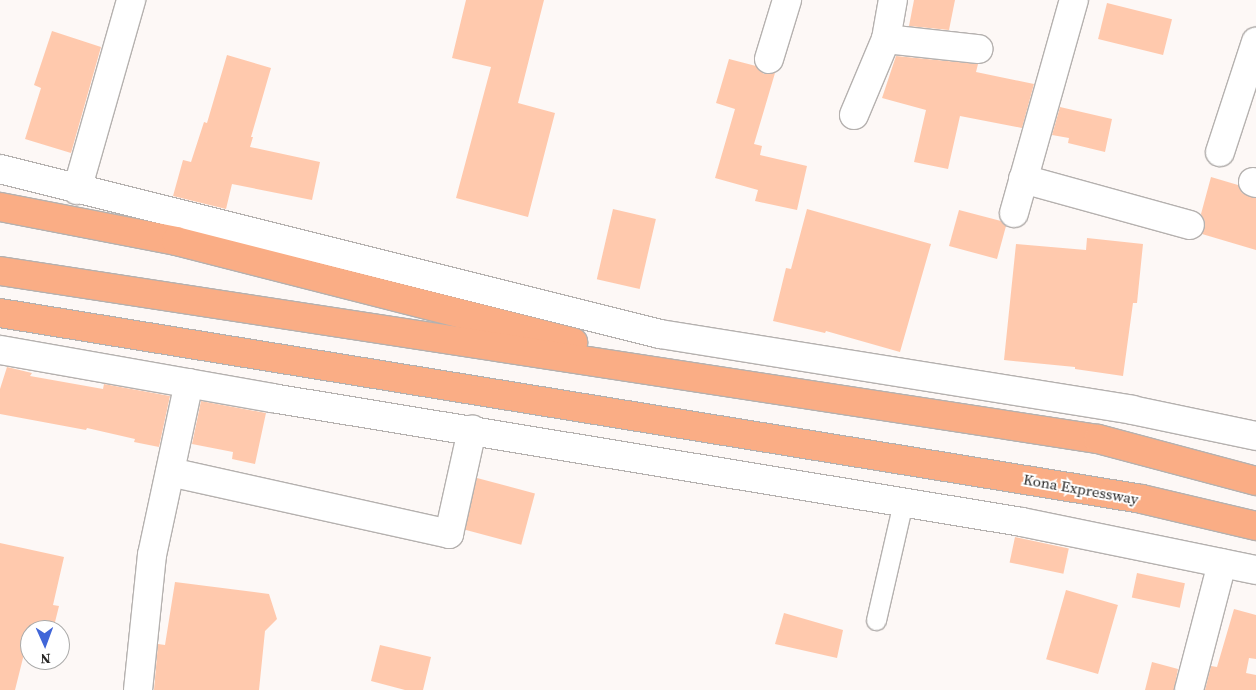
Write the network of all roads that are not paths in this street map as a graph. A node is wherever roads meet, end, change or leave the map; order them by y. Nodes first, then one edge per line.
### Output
1 (131, 0) edge
2 (786, 0) edge
3 (893, 0) edge
4 (1074, 0) edge
5 (886, 40) junction
6 (1256, 42) edge
7 (978, 49) dead end
8 (769, 59) dead end
9 (854, 115) dead end
10 (1220, 152) dead end
11 (0, 169) edge
12 (1023, 179) junction
13 (77, 190) junction
14 (0, 207) edge
15 (1014, 214) dead end
16 (1190, 225) dead end
17 (0, 271) edge
18 (0, 312) edge
19 (0, 350) edge
20 (727, 382) junction
21 (189, 383) junction
22 (472, 430) junction
23 (1256, 436) edge
24 (170, 472) junction
25 (1256, 481) edge
26 (903, 502) junction
27 (1256, 526) edge
28 (1222, 563) junction
29 (1256, 570) edge
30 (876, 620) dead end
31 (138, 690) edge
32 (1189, 690) edge

1 - 13 street
2 - 8 street
3 - 5 street
4 - 12 street
5 - 7 street
5 - 9 street
6 - 10 street
11 - 13 street
12 - 15 street
12 - 16 street
13 - 23 street
14 - 20 highway
17 - 20 highway
18 - 27 highway, Kona Expressway
19 - 21 street
20 - 25 highway
21 - 22 street
21 - 24 street
22 - 24 street
22 - 26 street
24 - 31 street
26 - 28 street
26 - 30 lane
28 - 29 street
28 - 32 street

